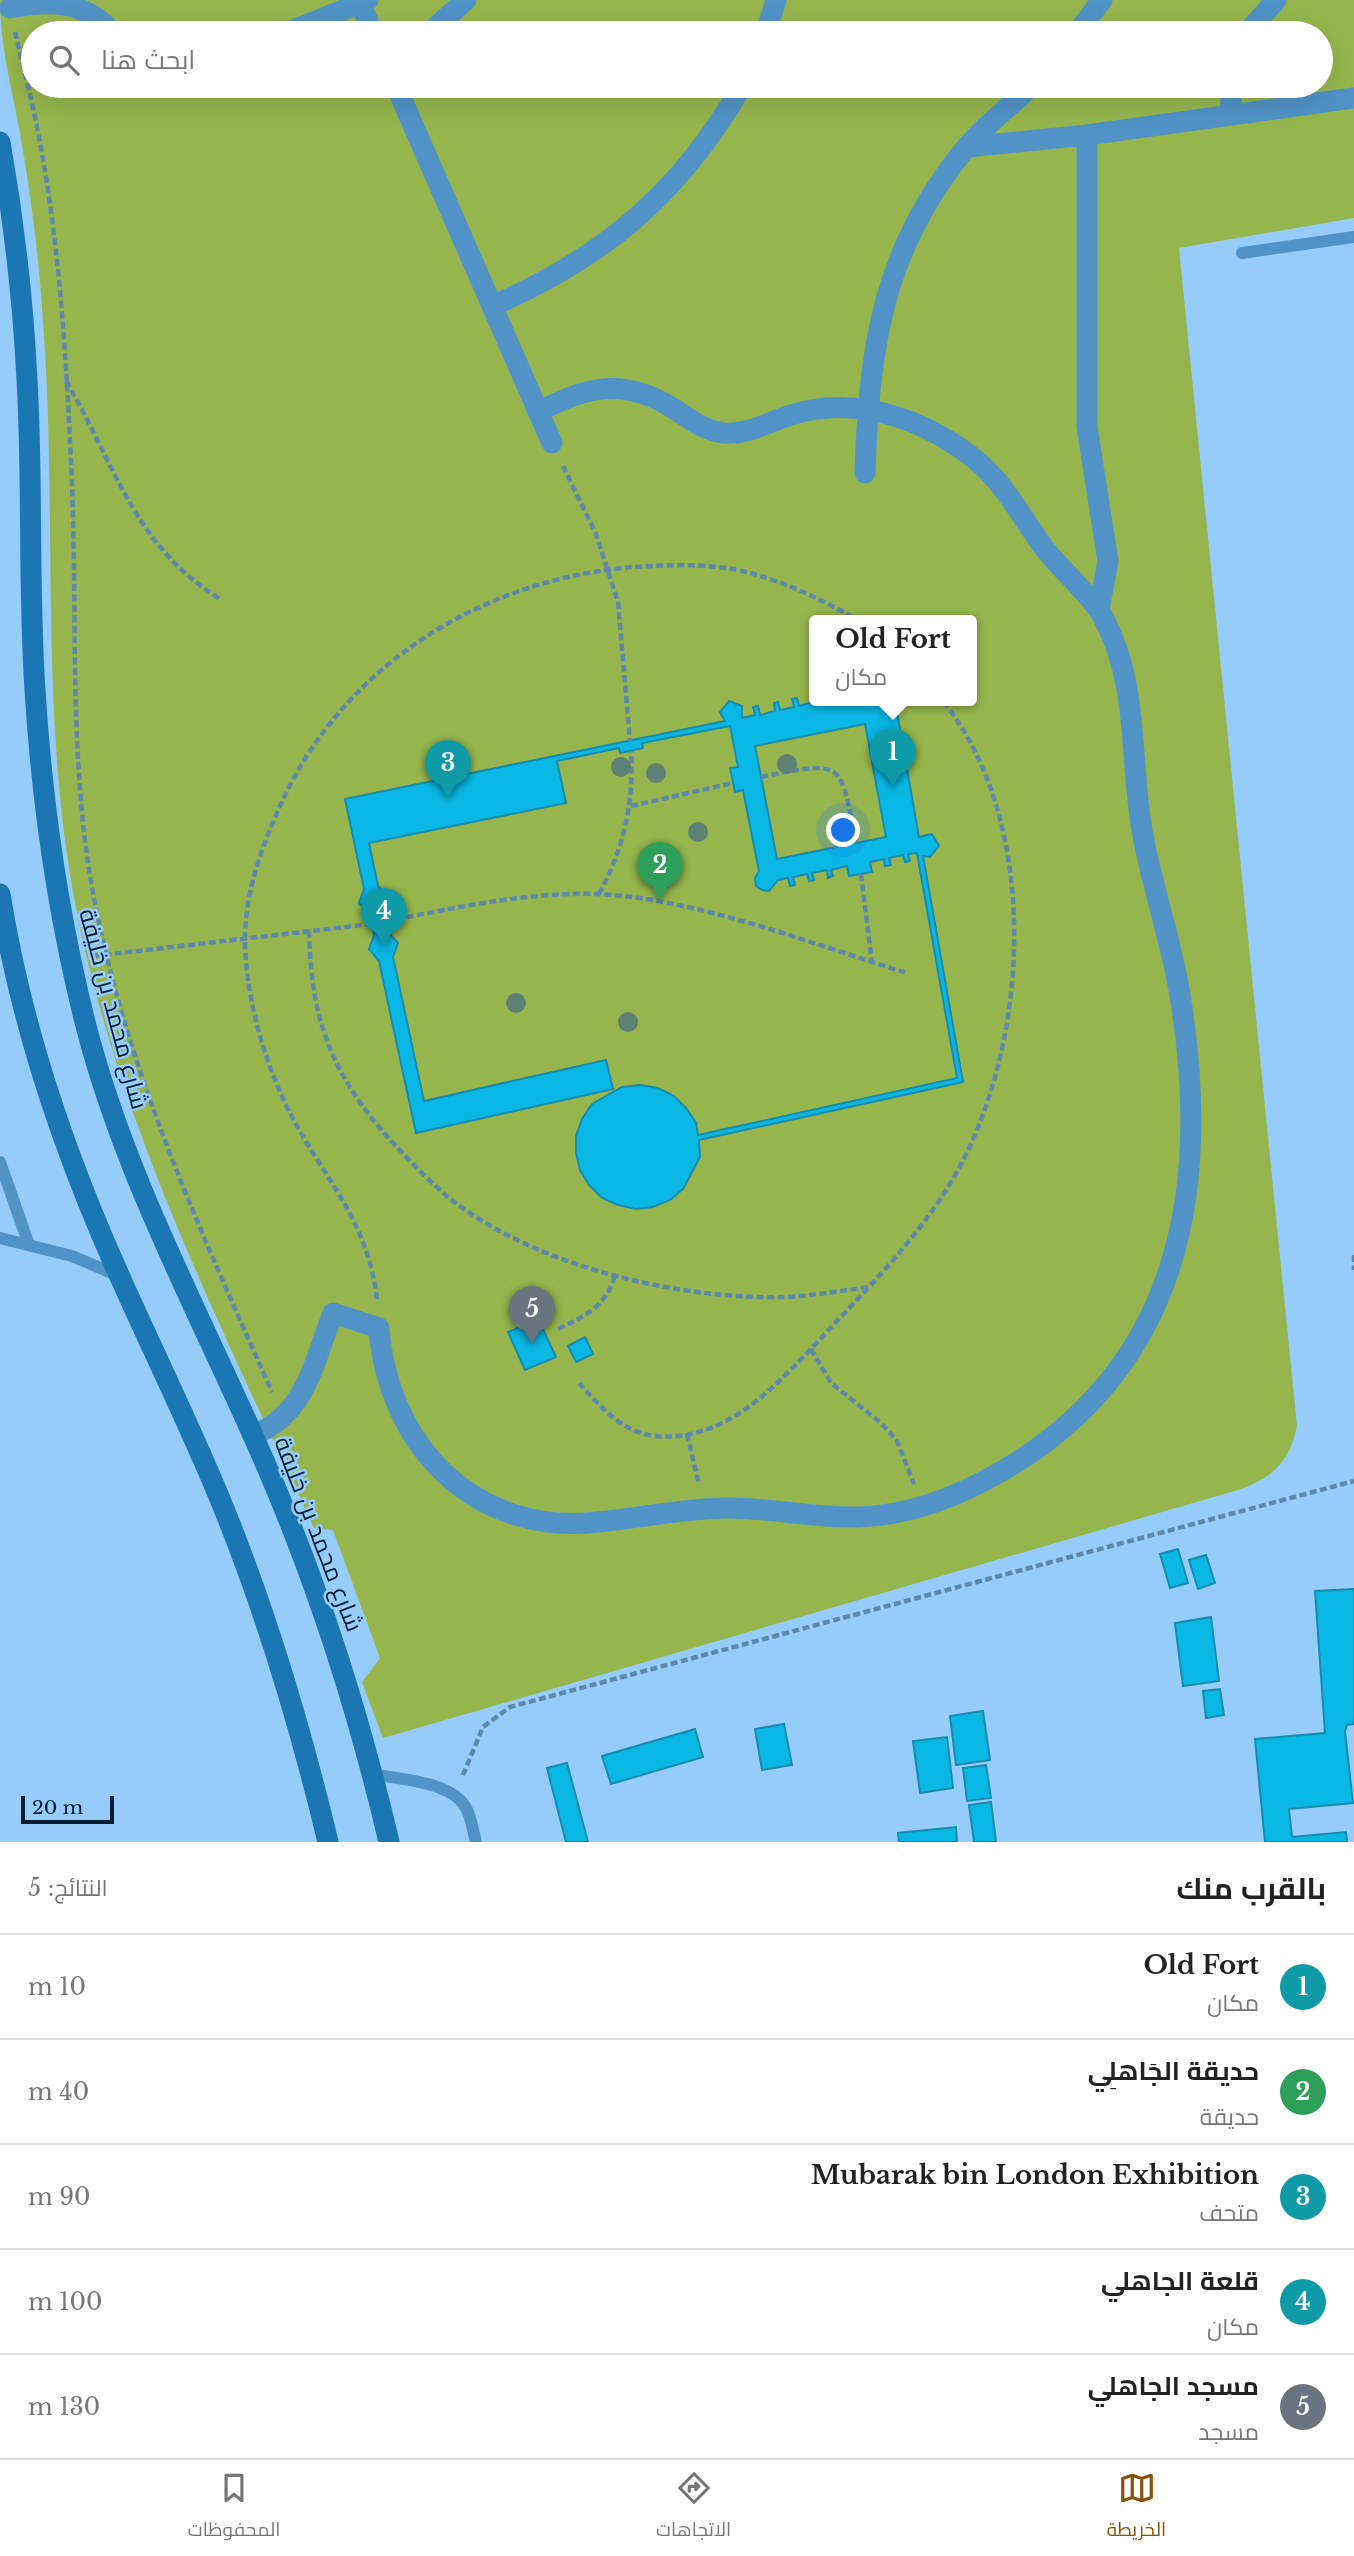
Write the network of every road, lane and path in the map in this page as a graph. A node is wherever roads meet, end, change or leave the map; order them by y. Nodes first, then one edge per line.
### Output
1 (466, 0) edge
2 (776, 0) edge
3 (1102, 0) edge
4 (1276, 0) edge
5 (364, 3) edge
6 (10, 8) joint
7 (99, 21) edge
8 (317, 21) edge
9 (369, 21) edge
10 (442, 21) edge
11 (769, 21) edge
12 (1086, 21) edge
13 (1258, 21) edge
14 (21, 60) edge
15 (29, 98) edge
16 (401, 98) edge
17 (734, 98) edge
18 (1018, 98) edge
19 (1231, 98) edge
20 (1354, 98) edge
21 (1230, 115) junction
22 (1087, 135) junction
23 (0, 142) edge
24 (967, 147) junction
25 (1354, 237) edge
26 (1242, 253) dead end
27 (492, 306) junction
28 (65, 380) junction
29 (867, 408) junction
30 (538, 412) junction
31 (552, 443) joint
32 (865, 473) dead end
33 (610, 569) junction
34 (220, 599) dead end
35 (1099, 609) junction
36 (849, 615) edge
37 (947, 706) edge
38 (630, 741) dead end
39 (631, 751) dead end
40 (761, 777) dead end
41 (733, 783) dead end
42 (631, 806) junction
43 (856, 843) dead end
44 (861, 874) dead end
45 (0, 894) edge
46 (599, 894) junction
47 (386, 921) dead end
48 (372, 924) dead end
49 (309, 930) junction
50 (245, 937) junction
51 (107, 955) junction
52 (70, 960) junction
53 (872, 963) junction
54 (907, 974) dead end
55 (0, 1163) edge
56 (0, 1238) edge
57 (29, 1245) junction
58 (1354, 1255) edge
59 (1354, 1270) edge
60 (615, 1275) junction
61 (119, 1276) junction
62 (869, 1287) junction
63 (379, 1328) junction
64 (558, 1329) dead end
65 (811, 1349) junction
66 (579, 1383) dead end
67 (284, 1419) junction
68 (687, 1434) junction
69 (253, 1435) junction
70 (1354, 1481) edge
71 (705, 1508) junction
72 (915, 1509) junction
73 (373, 1774) junction
74 (455, 1795) junction
75 (328, 1842) edge
76 (389, 1842) edge
77 (476, 1842) edge

1 - 10 street
2 - 11 street
3 - 12 street
4 - 13 street
5 - 8 street
5 - 9 street
6 - 7 street
6 - 14 path
15 - 28 path
16 - 27 street
17 - 27 street
18 - 24 street
19 - 21 street
20 - 21 street
21 - 22 street
22 - 24 street
22 - 35 street
23 - 52 main road, شارع محمد بن خليفة
24 - 29 street
25 - 26 lane
27 - 30 street
28 - 34 path
28 - 51 path
29 - 30 street
29 - 32 street
29 - 35 street
30 - 31 street
31 - 33 path
33 - 36 path
33 - 38 path
33 - 50 path
35 - 72 street
37 - 62 path
39 - 42 path
40 - 43 path
41 - 42 path
42 - 46 path
44 - 53 path
45 - 61 main road
46 - 47 path
46 - 53 path
48 - 49 path
49 - 50 path
49 - 60 path
50 - 51 path
50 - 63 path
51 - 52 path
51 - 67 path
52 - 69 main road, شارع محمد بن خليفة
53 - 54 path
55 - 57 lane
56 - 57 lane
57 - 61 lane
58 - 59 path
60 - 62 path
60 - 64 path
61 - 75 main road
62 - 65 path
63 - 67 street
63 - 71 street
65 - 68 path
65 - 72 path
66 - 68 path
67 - 69 street
68 - 71 path
69 - 73 main road, شارع محمد بن خليفة
70 - 74 path
71 - 72 street
73 - 74 lane
73 - 76 main road, شارع محمد بن خليفة
74 - 77 lane

